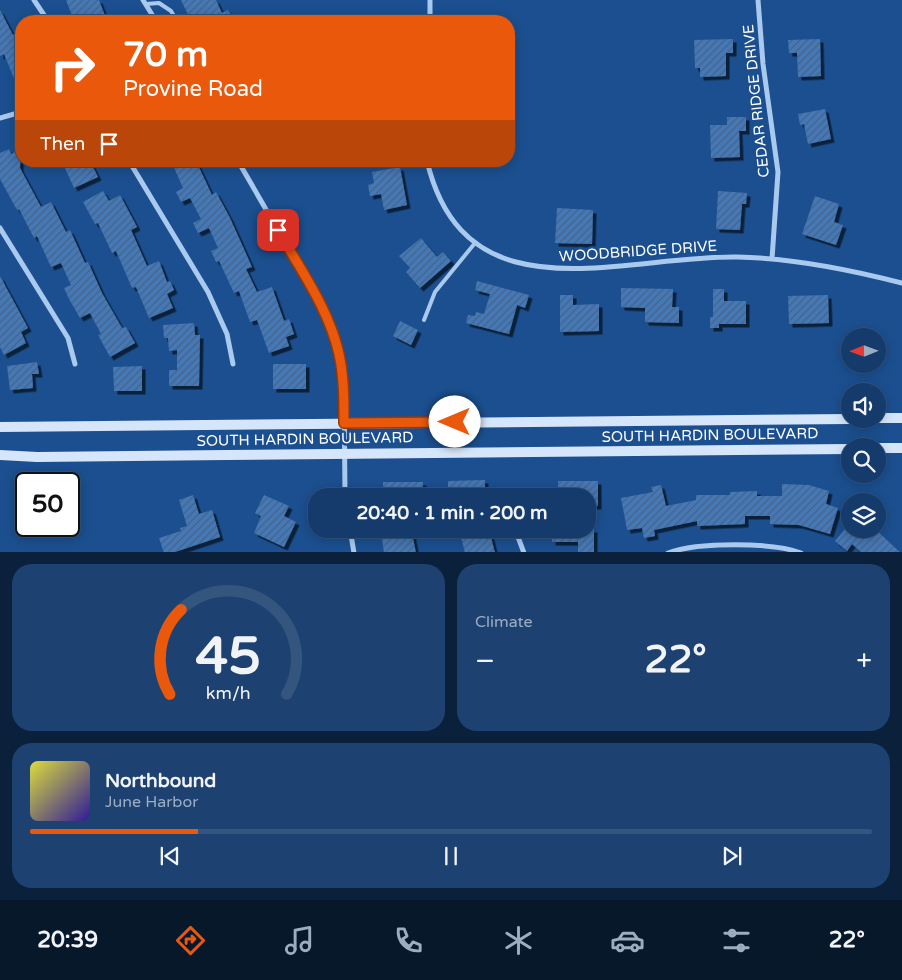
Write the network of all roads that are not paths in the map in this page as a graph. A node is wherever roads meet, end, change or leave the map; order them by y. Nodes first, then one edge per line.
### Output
1 (34, 0) edge
2 (430, 0) edge
3 (758, 0) edge
4 (145, 2) edge
5 (44, 15) edge
6 (153, 15) edge
7 (174, 15) edge
8 (430, 15) edge
9 (15, 114) edge
10 (0, 118) edge
11 (133, 167) edge
12 (241, 167) edge
13 (429, 167) edge
14 (0, 228) edge
15 (475, 243) junction
16 (772, 259) junction
17 (902, 283) edge
18 (424, 320) dead end
19 (75, 364) dead end
20 (233, 364) dead end
21 (841, 418) edge
22 (886, 418) edge
23 (902, 418) edge
24 (344, 423) junction
25 (0, 426) edge
26 (886, 448) edge
27 (902, 448) edge
28 (841, 449) edge
29 (0, 454) edge
30 (344, 454) junction
31 (345, 488) edge
32 (352, 538) edge
33 (519, 538) edge
34 (354, 552) edge
35 (524, 552) edge
36 (668, 552) edge
37 (801, 552) edge

1 - 5 street
2 - 8 street
3 - 16 street, CEDAR RIDGE DRIVE
4 - 6 street
4 - 7 lane
9 - 10 street
11 - 20 street
12 - 24 street
13 - 15 street, WOODBRIDGE DRIVE
14 - 19 street
15 - 16 street, WOODBRIDGE DRIVE
15 - 18 lane
16 - 17 street, WOODBRIDGE DRIVE
21 - 24 main road, SOUTH HARDIN BOULEVARD
22 - 23 main road
24 - 25 main road, SOUTH HARDIN BOULEVARD
24 - 30 street
26 - 27 main road
28 - 30 main road, SOUTH HARDIN BOULEVARD
29 - 30 main road, SOUTH HARDIN BOULEVARD
30 - 31 street
32 - 34 street
33 - 35 street
36 - 37 street

